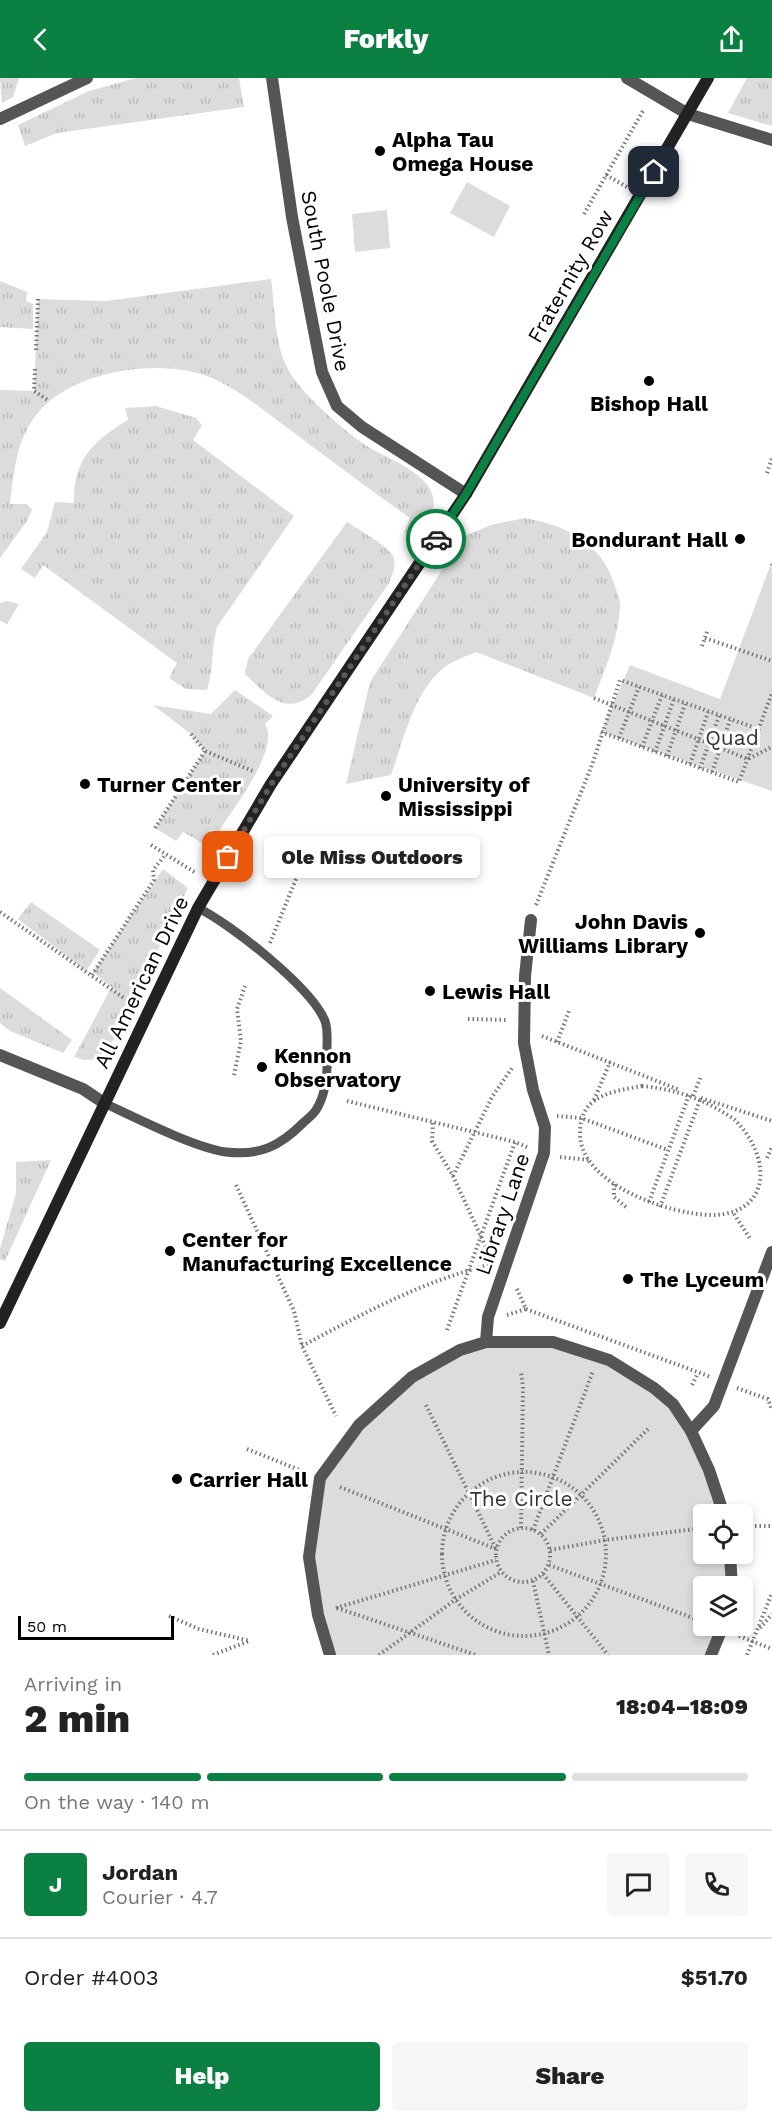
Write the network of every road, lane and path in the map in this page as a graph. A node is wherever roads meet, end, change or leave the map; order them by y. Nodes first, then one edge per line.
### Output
1 (87, 78) edge
2 (272, 78) edge
3 (627, 78) edge
4 (708, 78) edge
5 (644, 109) dead end
6 (688, 114) junction
7 (0, 119) edge
8 (772, 140) edge
9 (606, 175) junction
10 (628, 187) dead end
11 (584, 214) dead end
12 (38, 299) dead end
13 (36, 350) dead end
14 (35, 369) dead end
15 (49, 401) dead end
16 (772, 458) edge
17 (770, 468) edge
18 (767, 473) dead end
19 (466, 494) junction
20 (708, 629) dead end
21 (705, 638) junction
22 (702, 646) dead end
23 (772, 661) edge
24 (639, 687) junction
25 (772, 693) edge
26 (662, 695) junction
27 (594, 698) dead end
28 (674, 699) junction
29 (611, 704) junction
30 (685, 704) junction
31 (630, 712) junction
32 (708, 712) junction
33 (719, 716) junction
34 (730, 720) junction
35 (652, 721) junction
36 (664, 726) junction
37 (759, 729) junction
38 (676, 730) junction
39 (601, 732) junction
40 (191, 734) dead end
41 (619, 738) junction
42 (698, 739) junction
43 (708, 743) junction
44 (642, 747) junction
45 (772, 747) edge
46 (720, 748) junction
47 (205, 751) junction
48 (655, 752) junction
49 (667, 756) junction
50 (748, 759) junction
51 (690, 764) junction
52 (700, 768) junction
53 (255, 772) dead end
54 (712, 772) junction
55 (154, 828) dead end
56 (151, 845) dead end
57 (166, 854) junction
58 (196, 873) dead end
59 (296, 879) dead end
60 (198, 908) junction
61 (0, 912) edge
62 (531, 920) joint
63 (270, 944) dead end
64 (92, 975) junction
65 (245, 986) dead end
66 (131, 1003) dead end
67 (568, 1011) dead end
68 (468, 1019) dead end
69 (509, 1020) dead end
70 (542, 1036) dead end
71 (557, 1042) junction
72 (0, 1055) edge
73 (610, 1062) junction
74 (512, 1067) dead end
75 (234, 1075) dead end
76 (700, 1076) dead end
77 (691, 1095) junction
78 (700, 1100) junction
79 (347, 1101) dead end
80 (593, 1101) junction
81 (104, 1103) junction
82 (556, 1116) dead end
83 (581, 1118) junction
84 (772, 1121) edge
85 (433, 1123) junction
86 (475, 1132) junction
87 (515, 1142) junction
88 (772, 1147) edge
89 (533, 1150) dead end
90 (668, 1150) junction
91 (558, 1156) dead end
92 (767, 1158) junction
93 (589, 1160) junction
94 (769, 1168) dead end
95 (453, 1176) junction
96 (614, 1184) junction
97 (236, 1185) dead end
98 (760, 1198) dead end
99 (649, 1202) junction
100 (626, 1207) dead end
101 (660, 1207) junction
102 (734, 1214) junction
103 (481, 1239) junction
104 (751, 1240) dead end
105 (772, 1252) edge
106 (469, 1270) junction
107 (514, 1284) dead end
108 (526, 1309) junction
109 (507, 1315) dead end
110 (0, 1323) edge
111 (447, 1329) dead end
112 (486, 1342) junction
113 (302, 1346) junction
114 (593, 1371) dead end
115 (521, 1372) dead end
116 (698, 1373) junction
117 (723, 1382) junction
118 (692, 1385) dead end
119 (426, 1405) dead end
120 (772, 1410) edge
121 (336, 1416) dead end
122 (648, 1429) dead end
123 (691, 1431) junction
124 (247, 1449) dead end
125 (523, 1472) junction
126 (308, 1474) dead end
127 (553, 1477) junction
128 (340, 1487) dead end
129 (469, 1494) junction
130 (580, 1494) junction
131 (720, 1504) edge
132 (755, 1526) dead end
133 (772, 1526) edge
134 (521, 1528) junction
135 (446, 1529) junction
136 (693, 1529) edge
137 (533, 1530) junction
138 (541, 1534) junction
139 (605, 1540) junction
140 (496, 1549) junction
141 (550, 1550) junction
142 (496, 1560) junction
143 (549, 1565) junction
144 (501, 1572) junction
145 (543, 1574) junction
146 (444, 1575) junction
147 (533, 1581) junction
148 (601, 1586) junction
149 (772, 1593) edge
150 (455, 1600) junction
151 (772, 1614) edge
152 (169, 1616) dead end
153 (578, 1616) junction
154 (693, 1618) edge
155 (757, 1631) junction
156 (409, 1632) junction
157 (544, 1634) junction
158 (719, 1636) edge
159 (739, 1636) dead end
160 (754, 1641) junction
161 (772, 1648) edge
162 (213, 1655) edge
163 (330, 1655) edge
164 (379, 1655) edge
165 (476, 1655) edge
166 (549, 1655) edge
167 (608, 1655) edge
168 (711, 1655) edge
169 (747, 1655) edge

1 - 7 street
2 - 19 street, South Poole Drive
3 - 6 street
4 - 6 street, Fraternity Row
5 - 9 path
6 - 8 street
6 - 19 street, Fraternity Row
9 - 10 path
9 - 11 path
12 - 13 path
14 - 15 path
16 - 17 path
17 - 18 path
19 - 60 street, All American Drive
20 - 21 path
21 - 22 path
21 - 23 path
24 - 26 path
24 - 29 path
24 - 31 path
25 - 37 path
26 - 28 path
26 - 35 path
27 - 29 path
28 - 30 path
28 - 36 path
29 - 31 path
29 - 39 path
30 - 32 path
30 - 38 path
31 - 35 path
31 - 41 path
32 - 33 path
32 - 42 path
33 - 34 path
33 - 43 path
34 - 37 path
34 - 46 path
35 - 36 path
35 - 44 path
36 - 38 path
36 - 48 path
37 - 50 path
38 - 42 path
38 - 49 path
39 - 41 path
39 - 62 path
40 - 47 path
41 - 44 path
42 - 43 path
42 - 51 path
43 - 46 path
43 - 52 path
44 - 48 path
45 - 50 path
46 - 50 path
46 - 54 path
47 - 53 path
47 - 55 path
48 - 49 path
49 - 51 path
50 - 54 path
51 - 52 path
52 - 54 path
56 - 57 path
57 - 58 path
57 - 64 path
59 - 63 path
60 - 81 street, All American Drive
60 - 81 lane
61 - 64 path
62 - 112 street, Library Lane
64 - 66 path
65 - 75 path
67 - 71 path
68 - 69 path
70 - 71 path
71 - 73 path
72 - 81 street
73 - 77 path
73 - 80 path
74 - 86 path
76 - 77 path
77 - 78 path
77 - 80 path
77 - 84 path
77 - 90 path
78 - 92 path
78 - 101 path
79 - 85 path
80 - 83 path
81 - 110 street, All American Drive
82 - 83 path
83 - 90 path
83 - 93 path
85 - 86 path
85 - 95 path
86 - 87 path
86 - 95 path
87 - 89 path
87 - 103 path
88 - 92 path
90 - 99 path
91 - 93 path
92 - 94 path
93 - 96 path
95 - 103 path
96 - 99 path
96 - 100 path
97 - 113 path
98 - 102 path
99 - 101 path
101 - 102 path
102 - 104 path
103 - 106 path
103 - 106 path
105 - 117 street
106 - 111 path
106 - 113 path
107 - 108 path
108 - 109 path
108 - 116 path
112 - 123 street
112 - 163 street
113 - 121 path
114 - 127 path
115 - 125 path
116 - 117 path
116 - 118 path
117 - 120 path
117 - 123 street
119 - 129 path
122 - 130 path
123 - 131 street
124 - 126 path
125 - 127 path
125 - 129 path
125 - 134 path
127 - 130 path
127 - 137 path
128 - 135 path
129 - 135 path
129 - 140 path
130 - 138 path
130 - 139 path
132 - 133 path
134 - 137 path
134 - 140 path
135 - 140 path
135 - 146 path
136 - 139 path
137 - 138 path
138 - 141 path
139 - 141 path
139 - 148 path
140 - 142 path
141 - 143 path
142 - 144 path
142 - 146 path
143 - 145 path
143 - 148 path
144 - 147 path
144 - 150 path
145 - 147 path
145 - 153 path
146 - 150 path
146 - 156 path
147 - 157 path
148 - 153 path
148 - 154 path
149 - 155 path
150 - 156 path
150 - 157 path
151 - 155 path
152 - 162 path
153 - 157 path
153 - 167 path
155 - 160 path
156 - 164 path
156 - 165 path
157 - 166 path
158 - 168 street
159 - 160 path
160 - 161 path
160 - 169 path

